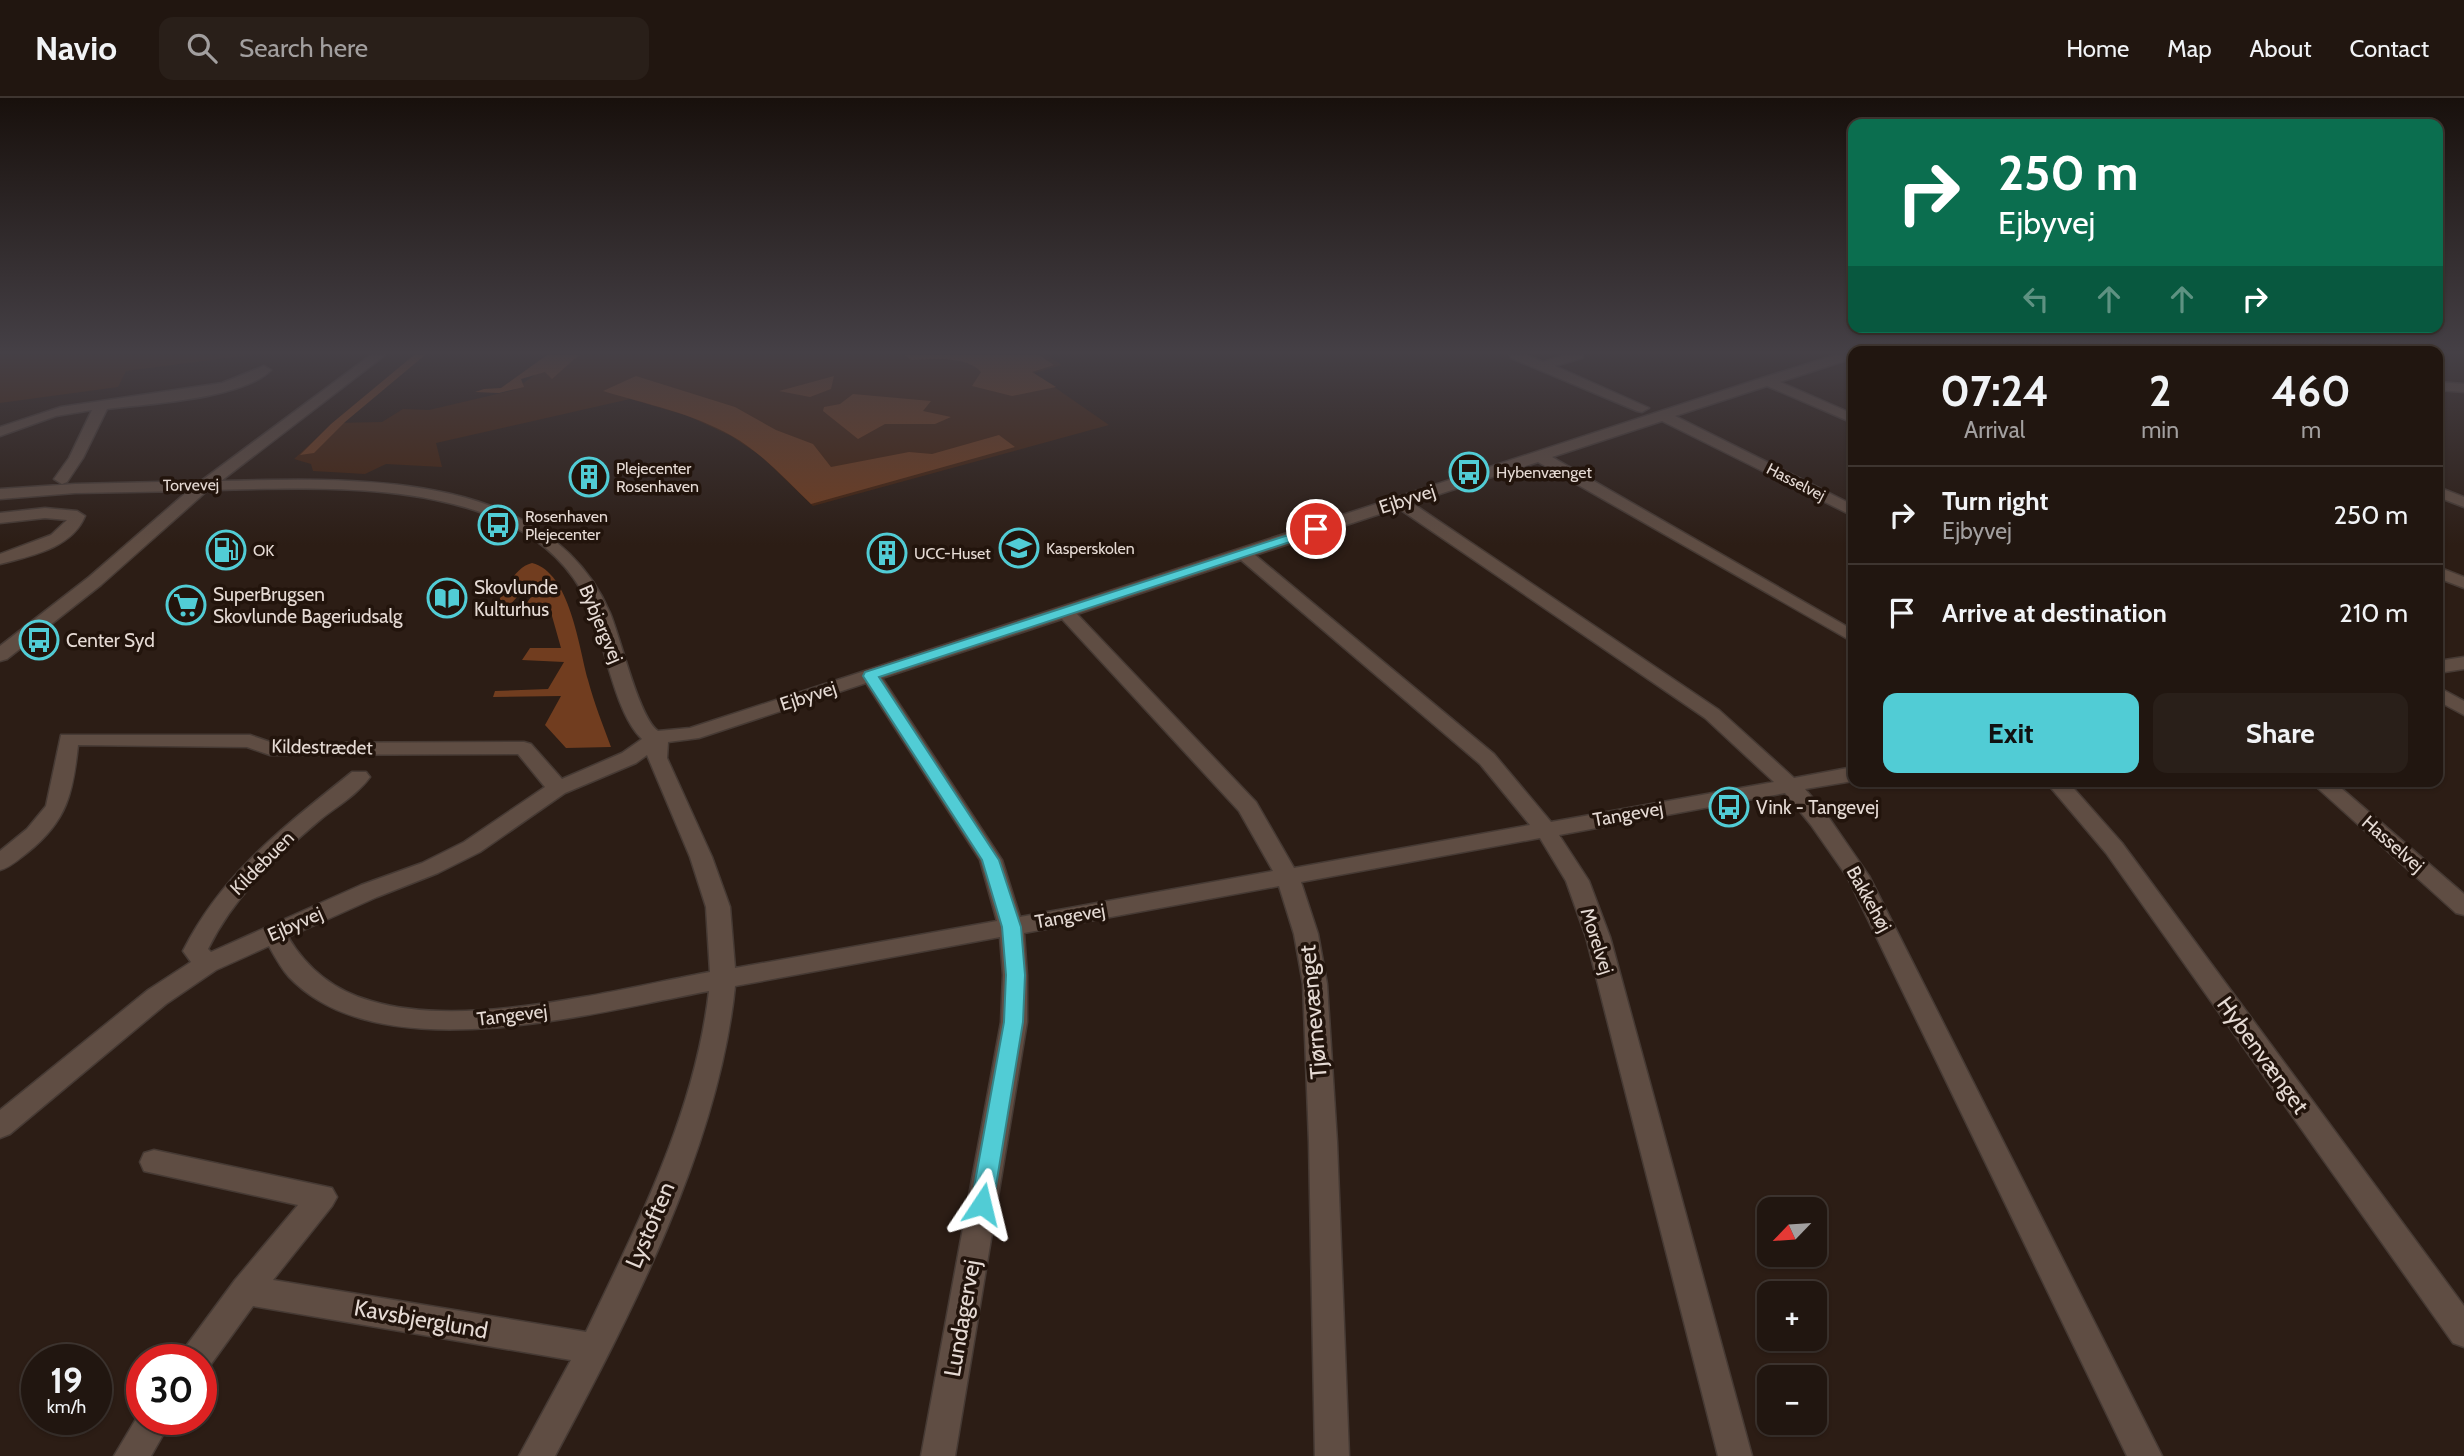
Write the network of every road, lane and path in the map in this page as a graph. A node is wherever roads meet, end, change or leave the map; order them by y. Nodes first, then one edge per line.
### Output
1 (38, 418) edge
2 (95, 418) edge
3 (299, 418) edge
4 (304, 418) edge
5 (1656, 418) edge
6 (1668, 418) edge
7 (0, 432) edge
8 (1539, 456) junction
9 (62, 479) junction
10 (217, 483) junction
11 (0, 488) edge
12 (0, 494) edge
13 (2443, 494) edge
14 (2462, 500) edge
15 (1400, 502) junction
16 (1848, 509) edge
17 (0, 518) edge
18 (1243, 553) junction
19 (0, 559) edge
20 (2443, 574) edge
21 (95, 581) junction
22 (2464, 583) edge
23 (1065, 611) junction
24 (1848, 634) edge
25 (0, 654) edge
26 (2464, 663) edge
27 (2443, 666) edge
28 (870, 676) junction
29 (2443, 696) edge
30 (2464, 709) edge
31 (659, 737) junction
32 (1848, 775) edge
33 (359, 777) dead end
34 (1790, 786) junction
35 (2060, 787) edge
36 (2327, 787) edge
37 (558, 788) junction
38 (1545, 829) junction
39 (0, 862) edge
40 (1288, 877) junction
41 (2464, 907) edge
42 (1012, 927) junction
43 (273, 933) junction
44 (207, 964) junction
45 (723, 979) junction
46 (0, 1126) edge
47 (154, 1161) dead end
48 (247, 1290) junction
49 (2464, 1332) edge
50 (207, 1344) edge
51 (595, 1349) junction
52 (145, 1435) edge
53 (131, 1456) edge
54 (536, 1456) edge
55 (938, 1456) edge
56 (1332, 1456) edge
57 (1735, 1456) edge
58 (2145, 1456) edge

1 - 7 street
2 - 9 street
3 - 10 street
4 - 10 street
5 - 8 street, Ejbyvej
6 - 16 street, Hasselvej
8 - 15 street, Ejbyvej
8 - 24 street
9 - 10 street, Torvevej
9 - 11 street, Torvevej
10 - 12 street, Torvevej
10 - 21 street
10 - 21 street
10 - 31 street, Bybjergvej
13 - 14 street
15 - 18 street, Ejbyvej
15 - 34 street, Bakkehøj
17 - 19 street
18 - 23 street, Ejbyvej
18 - 38 street, Morelvej
20 - 22 street
21 - 25 street
23 - 28 street, Ejbyvej
23 - 40 street, Tjørnevænget
26 - 27 street
28 - 31 street, Ejbyvej
28 - 42 street, Lundagervej
29 - 30 street
31 - 37 street, Ejbyvej
31 - 45 street
32 - 34 street, Tangevej
33 - 44 street, Kildebuen
34 - 38 street, Tangevej
34 - 58 street, Bakkehøj
35 - 49 street, Hybenvænget
36 - 41 street, Hasselvej
37 - 39 street, Kildestrædet
37 - 43 street, Ejbyvej
38 - 40 street, Tangevej
38 - 57 street, Morelvej
40 - 42 street, Tangevej
40 - 56 street, Tjørnevænget
42 - 45 street, Tangevej
42 - 55 street, Lundagervej
43 - 44 street, Ejbyvej
43 - 45 street, Tangevej
44 - 46 street, Ejbyvej
45 - 51 street, Lystoften
47 - 48 street
48 - 50 street
48 - 51 street, Kavsbjerglund
51 - 54 street, Lystoften
52 - 53 street

